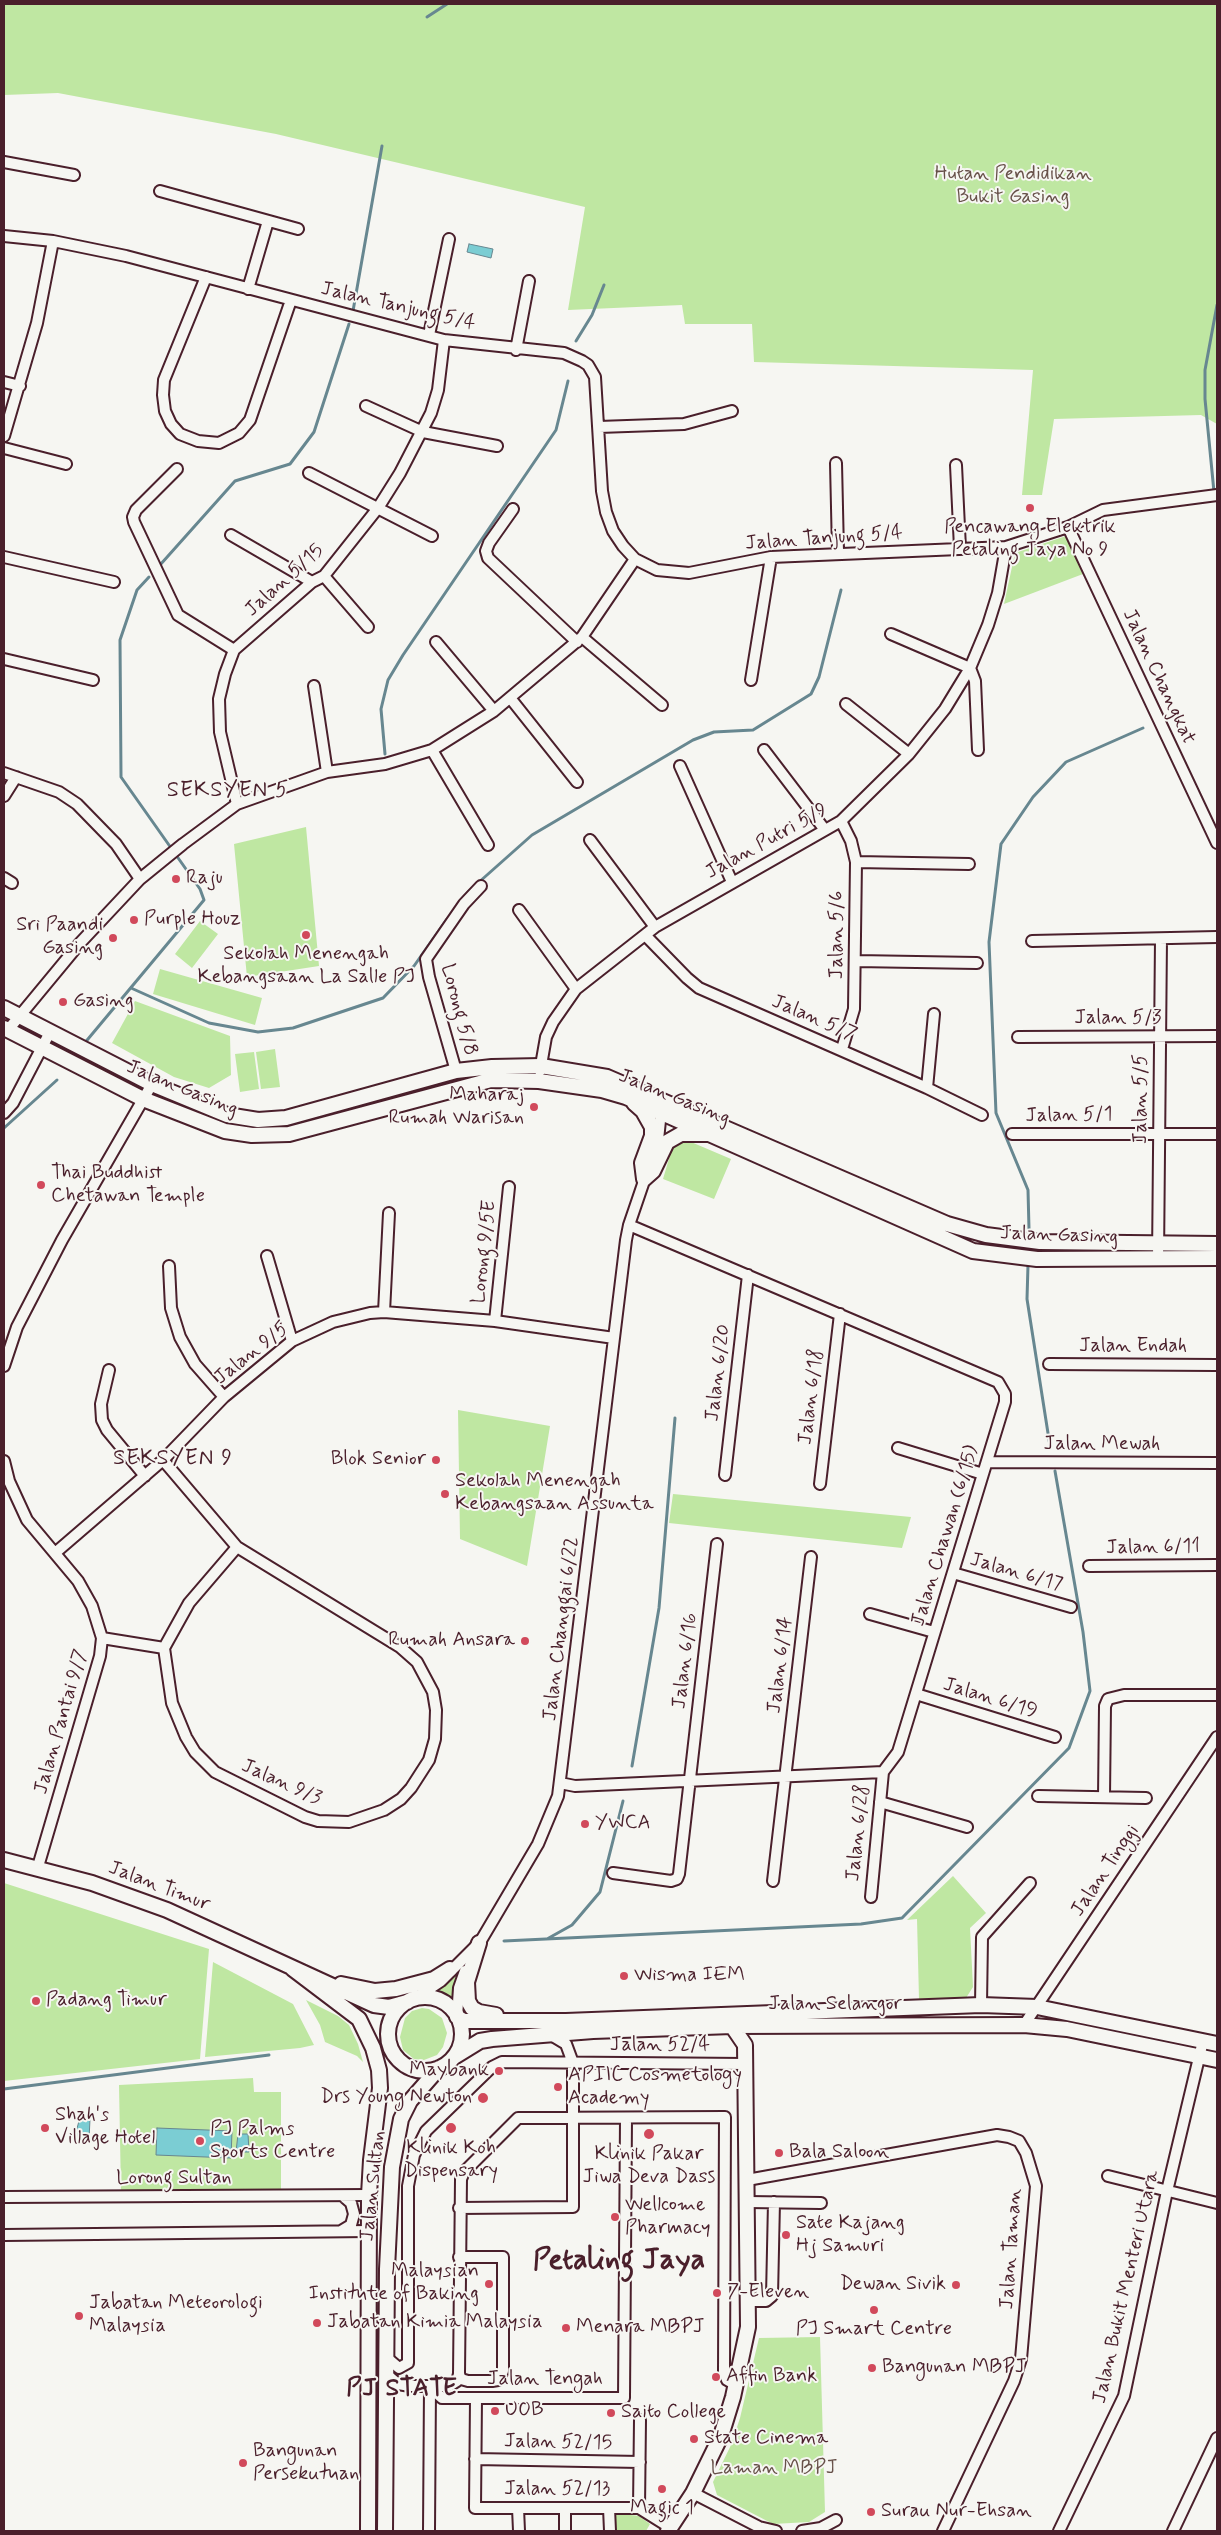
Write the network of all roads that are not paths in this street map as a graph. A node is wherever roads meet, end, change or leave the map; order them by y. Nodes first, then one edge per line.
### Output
1 (4, 162) edge
2 (74, 175) dead end
3 (160, 191) dead end
4 (268, 220) junction
5 (298, 229) dead end
6 (4, 236) edge
7 (449, 239) dead end
8 (52, 241) junction
9 (206, 277) junction
10 (529, 281) dead end
11 (248, 288) junction
12 (291, 300) junction
13 (429, 335) junction
14 (444, 340) junction
15 (516, 350) junction
16 (4, 382) edge
17 (20, 386) junction
18 (366, 406) dead end
19 (732, 411) dead end
20 (599, 427) junction
21 (423, 432) junction
22 (4, 436) edge
23 (497, 446) dead end
24 (4, 448) edge
25 (836, 463) dead end
26 (66, 464) dead end
27 (956, 465) dead end
28 (177, 469) dead end
29 (309, 473) dead end
30 (1217, 495) edge
31 (378, 508) junction
32 (513, 509) dead end
33 (1068, 527) junction
34 (231, 535) dead end
35 (432, 536) dead end
36 (960, 548) junction
37 (1006, 548) junction
38 (838, 552) junction
39 (4, 557) edge
40 (771, 557) junction
41 (636, 559) junction
42 (324, 576) junction
43 (114, 582) dead end
44 (312, 582) junction
45 (368, 627) dead end
46 (891, 634) dead end
47 (580, 639) junction
48 (436, 642) dead end
49 (234, 650) junction
50 (4, 659) edge
51 (970, 668) junction
52 (93, 680) dead end
53 (751, 680) dead end
54 (314, 686) dead end
55 (511, 699) junction
56 (846, 704) dead end
57 (662, 705) dead end
58 (494, 712) junction
59 (432, 750) junction
60 (764, 750) dead end
61 (978, 750) dead end
62 (909, 754) junction
63 (680, 766) dead end
64 (327, 772) junction
65 (4, 773) edge
66 (16, 776) junction
67 (576, 782) dead end
68 (4, 796) edge
69 (237, 804) junction
70 (842, 821) junction
71 (825, 830) junction
72 (590, 840) dead end
73 (1217, 843) edge
74 (488, 845) dead end
75 (856, 862) junction
76 (969, 864) dead end
77 (140, 879) junction
78 (732, 882) junction
79 (481, 886) dead end
80 (519, 910) dead end
81 (655, 927) junction
82 (646, 936) junction
83 (1217, 937) edge
84 (1161, 939) junction
85 (1032, 940) dead end
86 (856, 961) junction
87 (977, 963) dead end
88 (576, 989) junction
89 (4, 1008) edge
90 (934, 1014) dead end
91 (19, 1016) junction
92 (6, 1029) edge
93 (50, 1032) junction
94 (1160, 1036) junction
95 (1217, 1036) edge
96 (1018, 1037) dead end
97 (42, 1048) junction
98 (842, 1049) junction
99 (541, 1066) junction
100 (456, 1071) junction
101 (539, 1081) junction
102 (152, 1084) junction
103 (927, 1088) junction
104 (626, 1097) junction
105 (655, 1097) junction
106 (143, 1099) junction
107 (661, 1111) junction
108 (4, 1113) edge
109 (982, 1116) dead end
110 (1159, 1133) junction
111 (712, 1134) junction
112 (1012, 1134) dead end
113 (1217, 1134) edge
114 (644, 1179) junction
115 (509, 1187) dead end
116 (389, 1213) dead end
117 (629, 1224) junction
118 (1217, 1244) edge
119 (1158, 1252) junction
120 (267, 1256) dead end
121 (1217, 1258) edge
122 (169, 1266) dead end
123 (748, 1275) junction
124 (384, 1312) junction
125 (840, 1314) junction
126 (495, 1321) junction
127 (614, 1338) junction
128 (292, 1341) junction
129 (1049, 1364) dead end
130 (1217, 1365) edge
131 (4, 1366) edge
132 (109, 1370) dead end
133 (224, 1397) junction
134 (898, 1448) dead end
135 (163, 1460) junction
136 (4, 1461) edge
137 (987, 1462) junction
138 (1217, 1463) edge
139 (983, 1474) junction
140 (725, 1475) dead end
141 (146, 1476) junction
142 (6, 1482) edge
143 (820, 1484) dead end
144 (717, 1544) dead end
145 (237, 1547) junction
146 (55, 1553) junction
147 (811, 1556) dead end
148 (1217, 1565) edge
149 (1089, 1566) dead end
150 (953, 1573) junction
151 (1071, 1607) dead end
152 (870, 1614) dead end
153 (934, 1632) junction
154 (102, 1638) junction
155 (164, 1648) junction
156 (916, 1694) junction
157 (1217, 1695) edge
158 (1055, 1737) dead end
159 (1217, 1737) edge
160 (883, 1772) junction
161 (785, 1777) junction
162 (690, 1782) junction
163 (560, 1783) junction
164 (1038, 1796) dead end
165 (1104, 1797) junction
166 (1146, 1798) dead end
167 (880, 1802) junction
168 (967, 1827) dead end
169 (4, 1860) edge
170 (37, 1870) junction
171 (613, 1873) dead end
172 (772, 1881) dead end
173 (1030, 1883) dead end
174 (870, 1897) dead end
175 (478, 1942) junction
176 (293, 1969) junction
177 (450, 1969) junction
178 (411, 2000) junction
179 (981, 2005) junction
180 (1037, 2007) junction
181 (457, 2017) junction
182 (528, 2021) junction
183 (1024, 2025) junction
184 (732, 2026) junction
185 (550, 2034) junction
186 (1203, 2041) junction
187 (1217, 2044) edge
188 (1199, 2056) junction
189 (454, 2057) junction
190 (1217, 2060) edge
191 (573, 2063) junction
192 (746, 2064) junction
193 (439, 2068) junction
194 (379, 2106) joint
195 (573, 2118) junction
196 (626, 2118) junction
197 (1108, 2176) dead end
198 (747, 2180) junction
199 (1167, 2191) junction
200 (344, 2196) junction
201 (369, 2196) junction
202 (4, 2197) edge
203 (748, 2202) junction
204 (774, 2202) junction
205 (1217, 2202) edge
206 (821, 2203) dead end
207 (459, 2208) junction
208 (342, 2231) junction
209 (369, 2231) junction
210 (4, 2235) edge
211 (459, 2257) junction
212 (749, 2301) junction
213 (386, 2357) junction
214 (386, 2373) junction
215 (459, 2374) junction
216 (736, 2385) junction
217 (430, 2387) junction
218 (476, 2398) junction
219 (640, 2420) dead end
220 (1217, 2438) edge
221 (475, 2459) junction
222 (640, 2462) junction
223 (693, 2493) junction
224 (518, 2508) junction
225 (565, 2508) junction
226 (609, 2508) junction
227 (639, 2508) junction
228 (836, 2520) dead end
229 (669, 2530) edge
230 (368, 2531) edge
231 (385, 2531) edge
232 (429, 2531) edge
233 (518, 2531) edge
234 (565, 2531) edge
235 (610, 2531) edge
236 (776, 2531) edge
237 (802, 2531) edge
238 (943, 2531) edge
239 (1059, 2531) edge
240 (1173, 2531) edge

1 - 2 street
3 - 4 street
4 - 5 street
4 - 11 street
6 - 8 street, Jalan Tanjung 5/4
7 - 13 street
8 - 9 street, Jalan Tanjung 5/4
8 - 17 street
9 - 11 street, Jalan Tanjung 5/4
9 - 12 street
10 - 15 street
11 - 12 street, Jalan Tanjung 5/4
12 - 13 street, Jalan Tanjung 5/4
13 - 14 street, Jalan Tanjung 5/4
14 - 15 street, Jalan Tanjung 5/4
14 - 21 street, Jalan 5/15
15 - 20 street, Jalan Tanjung 5/4
16 - 17 street
17 - 22 street
18 - 21 street
19 - 20 street
20 - 41 street, Jalan Tanjung 5/4
21 - 23 street
21 - 31 street, Jalan 5/15
24 - 26 street
25 - 38 street
27 - 36 street
28 - 49 street
29 - 31 street
30 - 33 street, Jalan Tanjung 5/4
31 - 35 street
31 - 42 street, Jalan 5/15
32 - 47 street
33 - 37 street, Jalan Tanjung 5/4
33 - 73 street, Jalan Changkat
34 - 44 street
36 - 37 street, Jalan Tanjung 5/4
36 - 38 street, Jalan Tanjung 5/4
37 - 51 street, Jalan Putri 5/9
38 - 40 street, Jalan Tanjung 5/4
39 - 43 street
40 - 41 street, Jalan Tanjung 5/4
40 - 53 street
41 - 47 street
42 - 44 street, Jalan 5/15
42 - 45 street
44 - 49 street, Jalan 5/15
46 - 51 street
47 - 55 street
47 - 57 street
48 - 58 street
49 - 69 street, Jalan 5/15
50 - 52 street
51 - 61 street
51 - 62 street, Jalan Putri 5/9
54 - 64 street
55 - 58 street
55 - 67 street
56 - 62 street
58 - 59 street
59 - 64 street
59 - 74 street
60 - 71 street
62 - 70 street, Jalan Putri 5/9
63 - 78 street
64 - 69 street
65 - 66 street
66 - 68 street
66 - 77 street
69 - 77 street
70 - 71 street, Jalan Putri 5/9
70 - 75 street, Jalan 5/6
71 - 78 street, Jalan Putri 5/9
72 - 81 street
75 - 76 street
75 - 86 street, Jalan 5/6
77 - 91 street
78 - 81 street, Jalan Putri 5/9
79 - 100 street, Lorong 5/8
80 - 88 street
81 - 82 street, Jalan Putri 5/9
82 - 88 street, Jalan Putri 5/9
82 - 98 street, Jalan 5/7
83 - 84 street
84 - 85 street
84 - 94 street, Jalan 5/5
86 - 87 street
86 - 98 street, Jalan 5/6
88 - 99 street, Jalan Putri 5/9
89 - 91 main road, Jalan Gasing
90 - 103 street
91 - 92 street
91 - 93 main road, Jalan Gasing
92 - 97 main road, Jalan Gasing
93 - 97 street
93 - 102 main road, Jalan Gasing
94 - 95 street, Jalan 5/3
94 - 96 street, Jalan 5/3
94 - 110 street, Jalan 5/5
97 - 106 main road, Jalan Gasing
97 - 108 street
98 - 103 street, Jalan 5/7
99 - 100 main road, Jalan Gasing
99 - 101 street, Jalan Putri 5/9
99 - 105 main road, Jalan Gasing
100 - 102 main road, Jalan Gasing
101 - 104 main road, Jalan Gasing
101 - 106 main road, Jalan Gasing
102 - 106 street
103 - 109 street, Jalan 5/7
104 - 107 main road, Jalan Gasing
104 - 114 main road
105 - 107 street, Jalan Changgai 6/22
105 - 119 main road, Jalan Gasing
106 - 131 street
107 - 111 main road, Jalan Gasing
107 - 114 street, Jalan Changgai 6/22
110 - 112 street, Jalan 5/1
110 - 113 street, Jalan 5/1
110 - 119 street, Jalan 5/5
111 - 114 main road
111 - 119 main road, Jalan Gasing
114 - 117 street, Jalan Changgai 6/22
115 - 126 street, Lorong 9/5E
116 - 124 street
117 - 123 street, Jalan Chawan (6/15)
117 - 127 street, Jalan Changgai 6/22
118 - 119 main road, Jalan Gasing
119 - 121 main road, Jalan Gasing
120 - 128 street
122 - 133 street
123 - 125 street, Jalan Chawan (6/15)
123 - 140 street, Jalan 6/20
124 - 126 street, Jalan 9/5
124 - 128 street, Jalan 9/5
125 - 137 street, Jalan Chawan (6/15)
125 - 143 street, Jalan 6/18
126 - 127 street, Jalan 9/5
127 - 163 street, Jalan Changgai 6/22
128 - 133 street, Jalan 9/5
129 - 130 street, Jalan Endah
132 - 141 street
133 - 135 street, Jalan 9/5
134 - 139 street
135 - 141 street, Jalan 9/5
135 - 145 street, Jalan 9/3
136 - 142 street, Jalan Pantai 9/7
137 - 138 street, Jalan Mewah
137 - 139 street, Jalan Chawan (6/15)
139 - 150 street, Jalan Chawan (6/15)
141 - 146 street, Jalan 9/5
142 - 146 street, Jalan Pantai 9/7
144 - 162 street, Jalan 6/16
145 - 155 street
145 - 155 street, Jalan 9/3
146 - 154 street, Jalan Pantai 9/7
147 - 161 street, Jalan 6/14
148 - 149 street, Jalan 6/11
150 - 151 street, Jalan 6/17
150 - 153 street, Jalan Chawan (6/15)
152 - 153 street
153 - 156 street, Jalan Chawan (6/15)
154 - 155 street
154 - 170 street, Jalan Pantai 9/7
156 - 158 street, Jalan 6/19
156 - 160 street, Jalan Chawan (6/15)
157 - 165 street
159 - 180 street, Jalan Tinggi
160 - 161 street
160 - 167 street, Jalan 6/28
161 - 162 street
161 - 172 street, Jalan 6/14
162 - 163 street
162 - 171 street, Jalan 6/16
163 - 175 street, Jalan Changgai 6/22
164 - 165 street
165 - 166 street
167 - 168 street
167 - 174 street, Jalan 6/28
169 - 170 main road, Jalan Timur
170 - 176 main road, Jalan Timur
173 - 179 street
175 - 177 street, Jalan Changgai 6/22
175 - 181 street, Jalan Changgai 6/22
175 - 182 main road
176 - 177 main road
176 - 178 main road, Jalan Timur
176 - 194 main road, Jalan Timur
177 - 178 street, Jalan Changgai 6/22
178 - 181 main road
178 - 193 main road
179 - 180 main road, Jalan Selangor
179 - 182 main road, Jalan Selangor
180 - 183 street, Jalan Tinggi
180 - 186 main road, Jalan Selangor
181 - 182 main road, Jalan Selangor
181 - 189 main road
183 - 184 main road, Jalan Selangor
183 - 188 main road, Jalan Selangor
184 - 185 main road, Jalan Selangor
184 - 192 main road
185 - 189 main road, Jalan Selangor
185 - 191 street
186 - 187 main road, Jalan Selangor
186 - 188 street, Jalan Bukit Menteri Utara
188 - 190 main road, Jalan Selangor
188 - 199 street, Jalan Bukit Menteri Utara
189 - 193 main road
191 - 192 street, Jalan 52/4
191 - 195 street
191 - 213 street, Jalan 52/4
192 - 198 main road
193 - 213 main road, Jalan Sultan
194 - 201 main road, Jalan Sultan
195 - 196 street
195 - 207 street
195 - 207 street
196 - 216 street
196 - 218 street, Jalan Tengah
197 - 199 street
198 - 203 main road
198 - 238 street, Jalan Taman
199 - 205 street
199 - 239 street, Jalan Bukit Menteri Utara
200 - 201 street, Lorong Sultan
200 - 202 street, Lorong Sultan
200 - 208 street
201 - 209 main road, Jalan Sultan
203 - 204 street
203 - 212 main road
204 - 206 street
204 - 212 street
207 - 211 street
208 - 209 street
208 - 210 street
209 - 230 main road, Jalan Sultan
211 - 215 street
211 - 215 street
212 - 216 main road
213 - 214 main road, Jalan Sultan
214 - 217 street, Jalan Tengah
214 - 231 main road, Jalan Sultan
215 - 217 street
216 - 223 main road
217 - 218 street, Jalan Tengah
217 - 232 street
218 - 221 street
219 - 222 street
220 - 240 street
221 - 222 street, Jalan 52/15
221 - 224 street, Jalan 52/13
222 - 227 street
223 - 229 main road
223 - 236 street
224 - 225 street, Jalan 52/13
224 - 233 street
225 - 226 street, Jalan 52/13
225 - 234 street
226 - 227 street, Jalan 52/13
226 - 235 street
227 - 229 street
228 - 237 street

